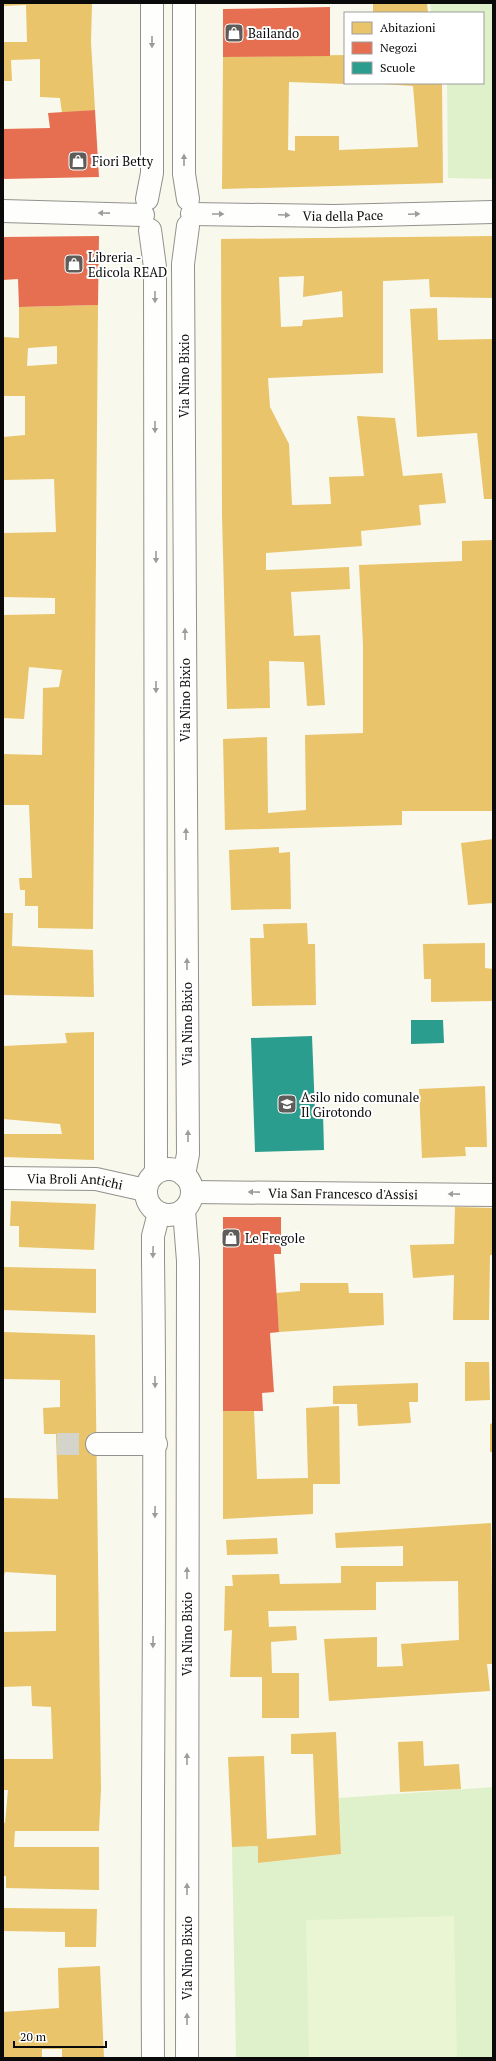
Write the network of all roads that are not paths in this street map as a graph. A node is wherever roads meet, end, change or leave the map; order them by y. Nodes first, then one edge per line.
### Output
1 (152, 3) edge
2 (184, 3) edge
3 (3, 212) edge
4 (493, 212) edge
5 (189, 213) junction
6 (147, 215) junction
7 (3, 1178) edge
8 (151, 1181) junction
9 (187, 1192) junction
10 (493, 1195) edge
11 (159, 1213) junction
12 (96, 1444) tunnel mouth
13 (156, 1444) junction
14 (153, 2058) edge
15 (187, 2058) edge

1 -> 6 street
5 -> 2 street, Via Nino Bixio
6 -> 3 street
5 -> 4 street, Via della Pace
5 - 6 street
5 - 6 street
9 -> 5 street, Via Nino Bixio
6 -> 8 street
7 - 8 street, Via Broli Antichi
8 - 9 street
8 - 11 street
10 -> 9 street, Via San Francesco d'Assisi
9 - 11 street
15 -> 9 street, Via Nino Bixio
11 -> 13 street
12 - 13 street
13 -> 14 street

